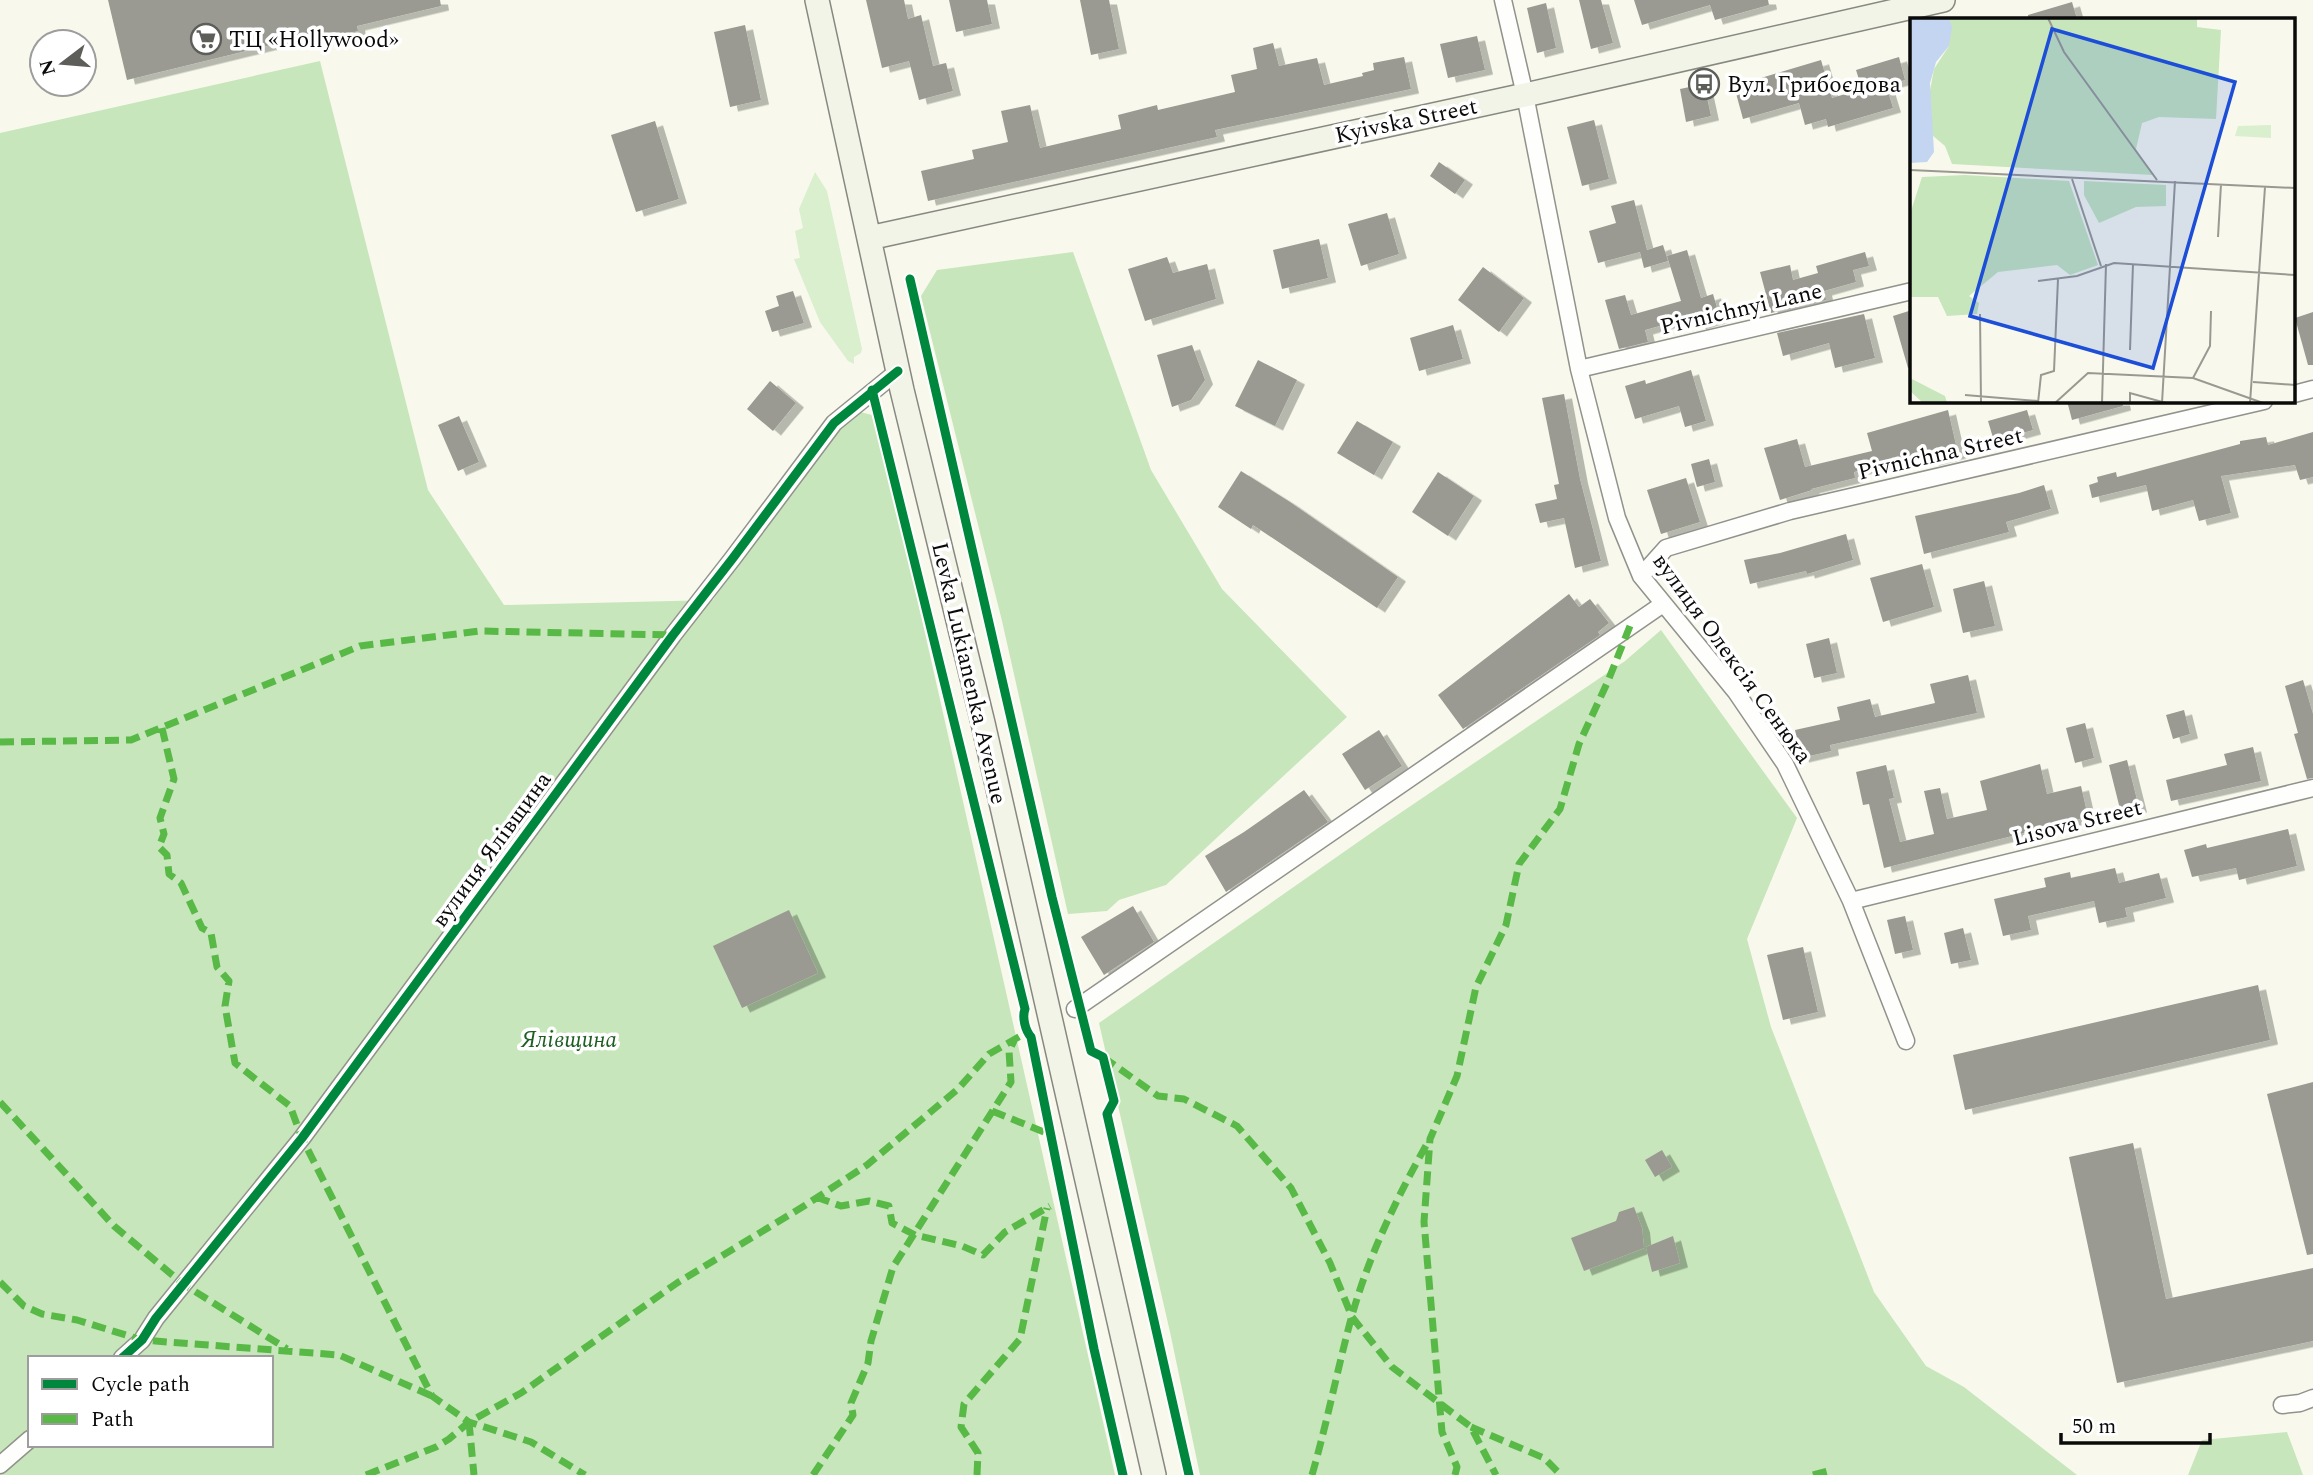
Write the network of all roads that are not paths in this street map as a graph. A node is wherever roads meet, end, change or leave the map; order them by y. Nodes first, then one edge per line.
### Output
1 (817, 0) edge
2 (1503, 0) edge
3 (1943, 0) edge
4 (1525, 95) junction
5 (869, 238) junction
6 (1910, 291) edge
7 (1579, 369) junction
8 (898, 370) junction
9 (2313, 389) edge
10 (2296, 393) edge
11 (2260, 402) edge
12 (1641, 576) junction
13 (1662, 604) junction
14 (2313, 788) edge
15 (1852, 901) junction
16 (1075, 1009) dead end
17 (1906, 1041) dead end
18 (124, 1356) edge
19 (2313, 1398) edge
20 (2282, 1405) dead end
21 (28, 1441) edge
22 (0, 1465) edge
23 (1154, 1475) edge

1 - 5 main road, Levka Lukianenka Avenue
2 - 4 street, вулиця Олексія Сенюка
3 - 4 main road, Kyivska Street
4 - 5 main road, Kyivska Street
4 - 7 street, вулиця Олексія Сенюка
5 - 8 main road, Levka Lukianenka Avenue
6 - 7 street, Pivnichnyi Lane
7 - 12 street, вулиця Олексія Сенюка
8 - 18 street, вулиця Ялівщина
8 - 23 main road, Levka Lukianenka Avenue
9 - 10 street
11 - 12 street, Pivnichna Street
12 - 13 street, вулиця Олексія Сенюка
13 - 15 street, вулиця Олексія Сенюка
13 - 16 street
14 - 15 street, Lisova Street
15 - 17 street, вулиця Олексія Сенюка
19 - 20 street
21 - 22 street

